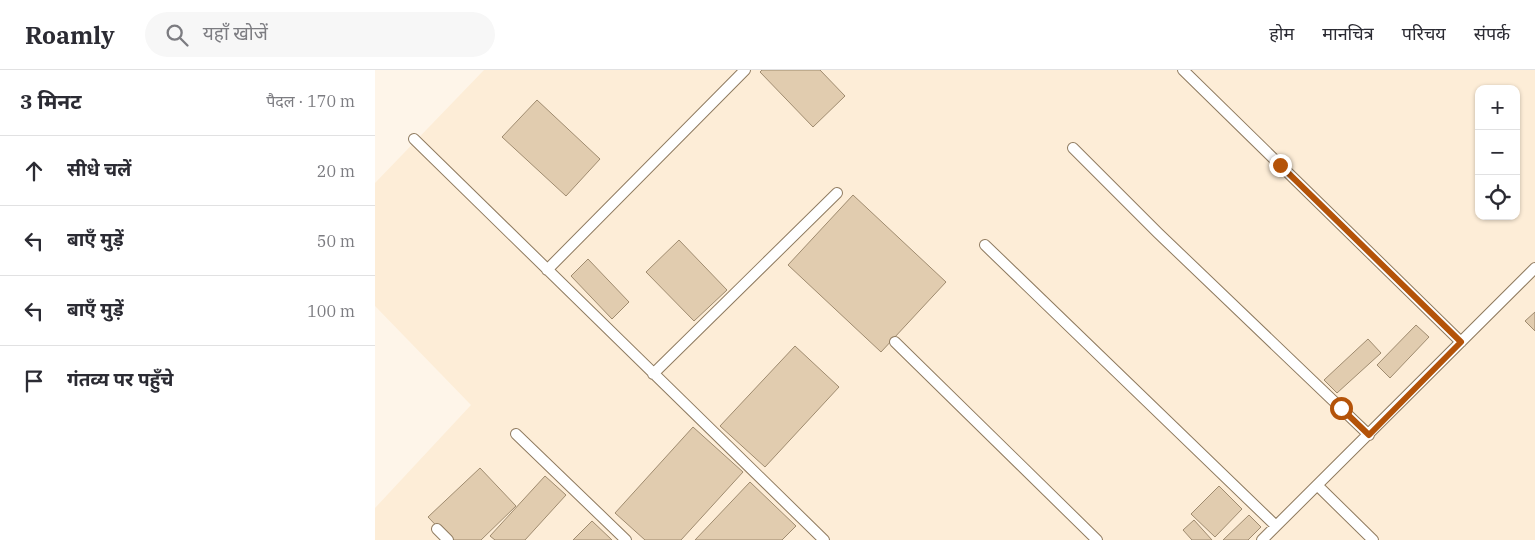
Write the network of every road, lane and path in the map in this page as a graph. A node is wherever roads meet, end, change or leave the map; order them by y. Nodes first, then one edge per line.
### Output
1 (745, 70) edge
2 (1183, 70) edge
3 (414, 139) dead end
4 (1073, 148) dead end
5 (837, 193) dead end
6 (985, 245) dead end
7 (1535, 268) edge
8 (547, 270) junction
9 (895, 342) dead end
10 (1461, 342) junction
11 (653, 374) junction
12 (516, 434) dead end
13 (1369, 435) junction
14 (1318, 486) junction
15 (1276, 526) junction
16 (437, 529) dead end
17 (448, 540) edge
18 (626, 540) edge
19 (824, 540) edge
20 (1097, 540) edge
21 (1263, 540) edge
22 (1373, 540) edge

1 - 8 lane
2 - 10 lane
3 - 8 lane
4 - 13 lane
5 - 11 lane
6 - 15 lane
7 - 10 lane
8 - 11 lane
9 - 20 lane
10 - 13 lane
11 - 19 lane
12 - 18 lane
13 - 14 lane
14 - 15 lane
14 - 22 lane
15 - 21 lane
16 - 17 lane

